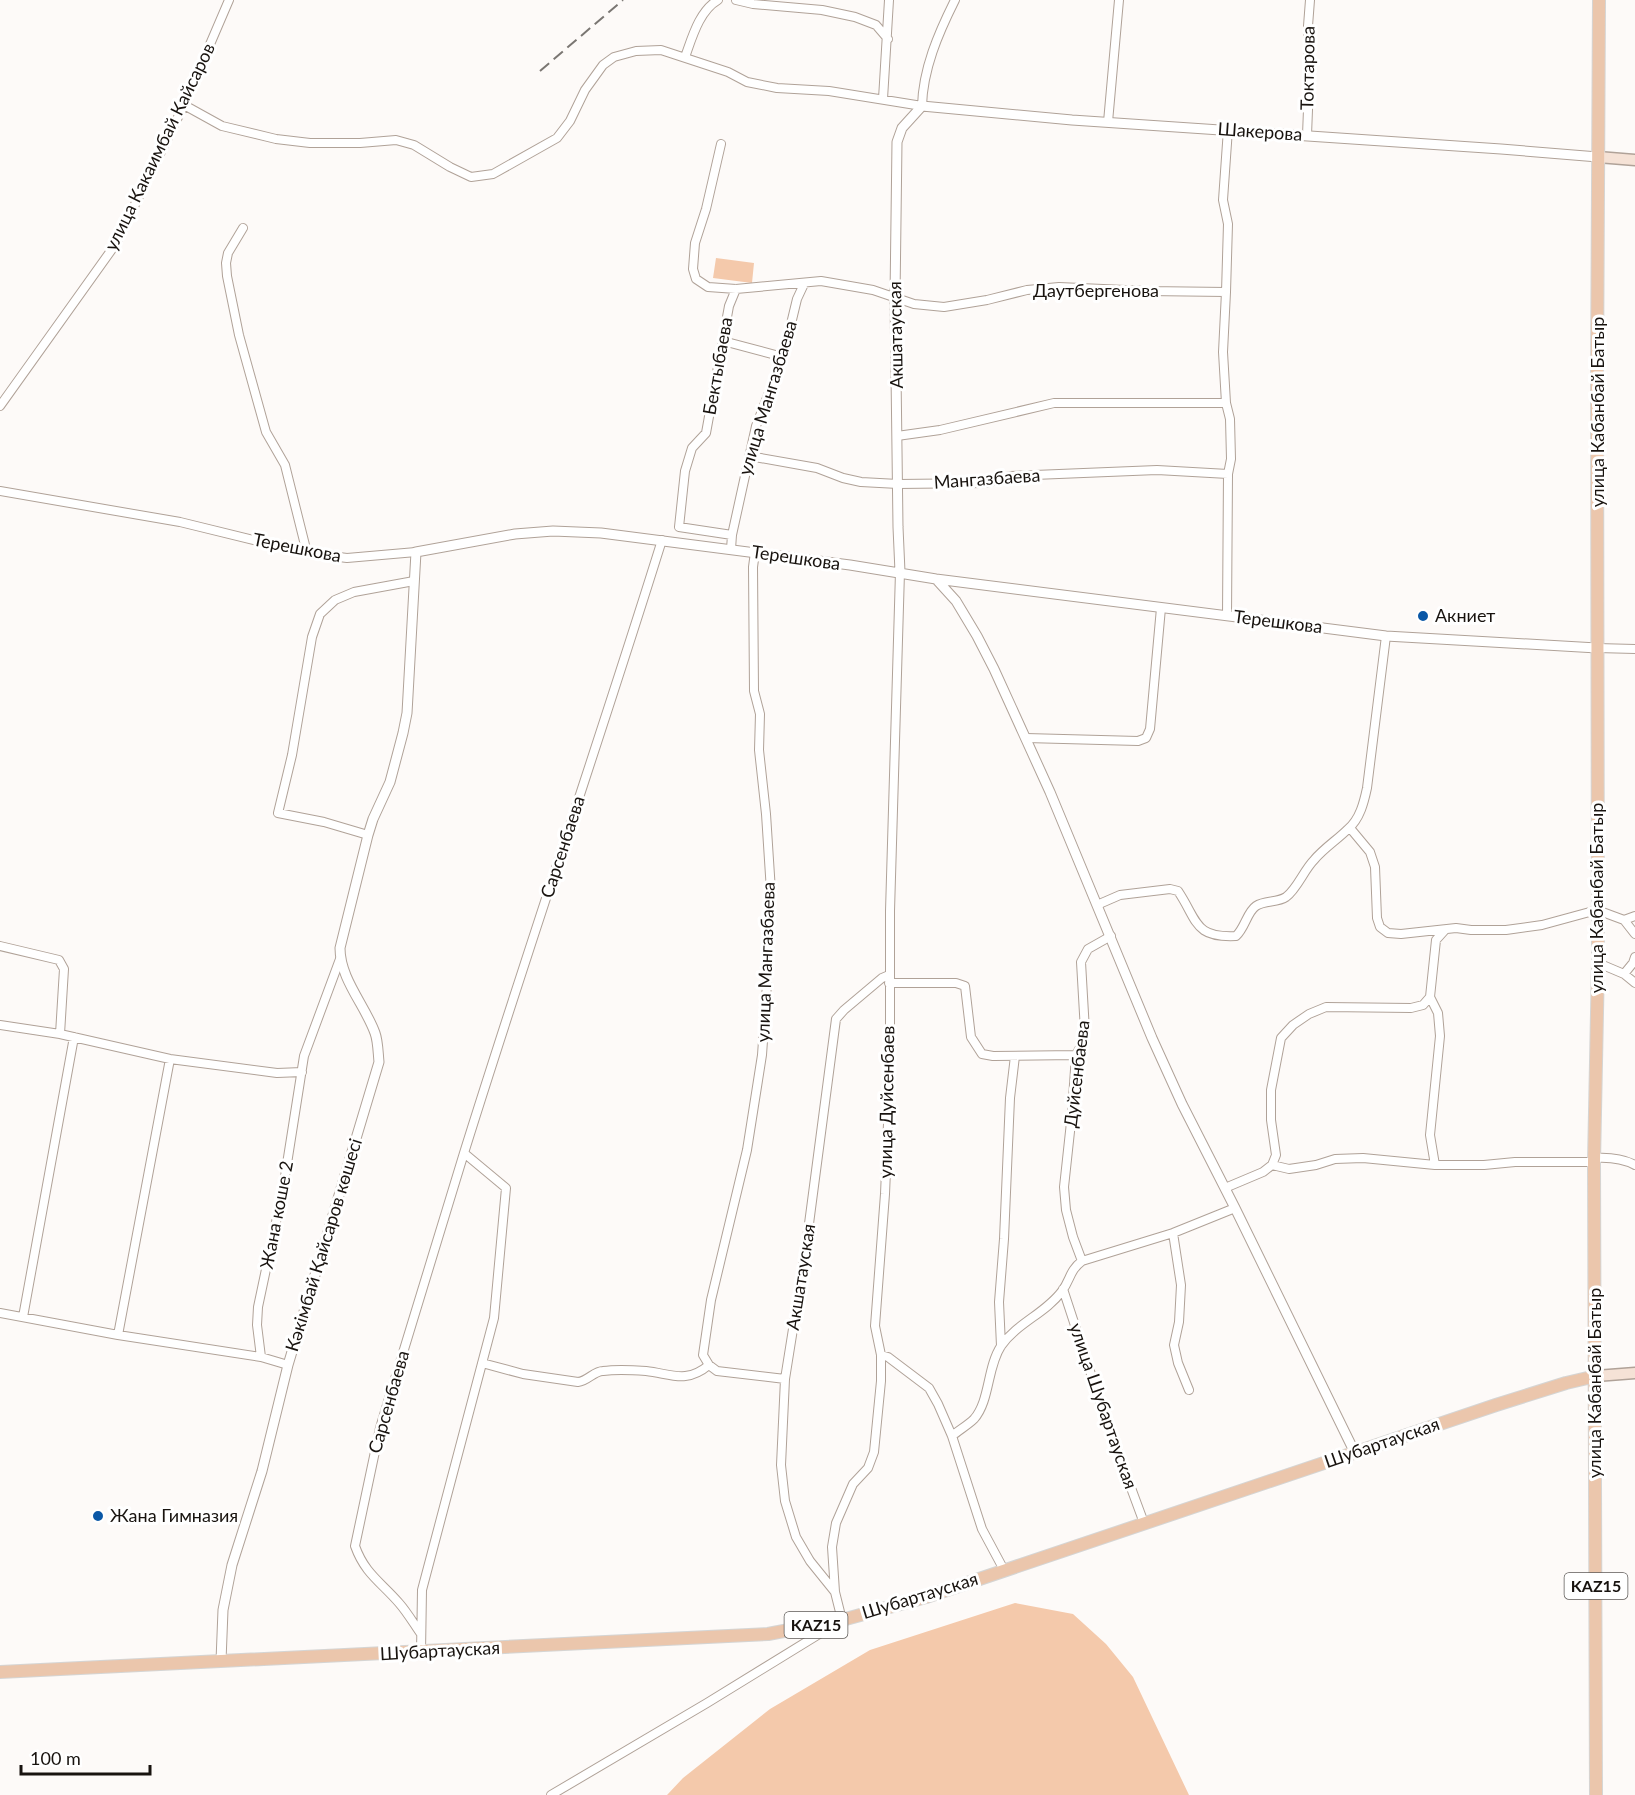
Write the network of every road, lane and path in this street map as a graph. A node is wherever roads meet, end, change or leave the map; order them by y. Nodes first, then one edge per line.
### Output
1 (230, 0) edge
2 (718, 0) edge
3 (736, 0) edge
4 (889, 0) edge
5 (955, 0) edge
6 (1119, 0) edge
7 (1310, 0) edge
8 (1599, 0) edge
9 (888, 39) junction
10 (685, 57) junction
11 (883, 99) junction
12 (184, 105) junction
13 (922, 106) junction
14 (1108, 122) junction
15 (1228, 129) junction
16 (1306, 135) junction
17 (721, 144) dead end
18 (1598, 158) junction
19 (1635, 160) edge
20 (243, 228) dead end
21 (804, 284) junction
22 (735, 289) junction
23 (1226, 292) junction
24 (895, 297) junction
25 (723, 340) junction
26 (783, 357) junction
27 (1226, 403) junction
28 (0, 406) edge
29 (897, 436) junction
30 (749, 456) junction
31 (1228, 474) junction
32 (897, 484) junction
33 (0, 491) edge
34 (732, 535) junction
35 (662, 540) junction
36 (731, 549) junction
37 (416, 552) junction
38 (755, 552) junction
39 (308, 553) junction
40 (900, 572) junction
41 (936, 579) junction
42 (414, 581) junction
43 (1161, 608) junction
44 (1227, 616) junction
45 (1386, 636) junction
46 (1597, 648) junction
47 (1635, 649) edge
48 (1026, 738) junction
49 (1350, 828) junction
50 (368, 835) junction
51 (1097, 905) junction
52 (1598, 910) junction
53 (1635, 916) edge
54 (1624, 920) junction
55 (1445, 930) junction
56 (1635, 934) edge
57 (1111, 936) junction
58 (0, 946) edge
59 (1635, 957) edge
60 (340, 959) junction
61 (1599, 963) junction
62 (1624, 974) junction
63 (889, 979) junction
64 (1635, 983) edge
65 (1430, 997) junction
66 (0, 1025) edge
67 (60, 1034) junction
68 (74, 1037) junction
69 (1076, 1055) junction
70 (1015, 1056) junction
71 (170, 1059) junction
72 (302, 1072) junction
73 (464, 1153) junction
74 (1594, 1160) junction
75 (1272, 1165) junction
76 (1435, 1165) junction
77 (1635, 1165) edge
78 (1225, 1188) junction
79 (1235, 1208) junction
80 (1173, 1233) junction
81 (1082, 1261) junction
82 (1063, 1289) junction
83 (0, 1313) edge
84 (23, 1317) junction
85 (118, 1335) junction
86 (1002, 1346) junction
87 (881, 1355) junction
88 (261, 1357) junction
89 (482, 1363) junction
90 (288, 1365) junction
91 (709, 1365) junction
92 (1635, 1373) edge
93 (1596, 1376) junction
94 (785, 1379) junction
95 (1189, 1390) dead end
96 (952, 1436) junction
97 (1355, 1453) junction
98 (1144, 1523) junction
99 (1004, 1570) junction
100 (835, 1592) junction
101 (842, 1620) junction
102 (421, 1634) junction
103 (421, 1652) junction
104 (220, 1661) junction
105 (0, 1671) edge
106 (551, 1795) edge
107 (1596, 1795) edge

1 - 12 street, улица Какаимбай Кайсаров
2 - 10 street
3 - 9 street
4 - 9 street
5 - 13 street
6 - 14 street
7 - 16 street, Токтарова
8 - 18 main road, улица Кабанбай Батыр
9 - 11 street
10 - 11 street
10 - 12 street
11 - 13 street
12 - 28 street, улица Какаимбай Кайсаров
13 - 14 street, Шакерова
13 - 24 street, Акшатауская
14 - 15 street, Шакерова
15 - 16 street, Шакерова
15 - 23 street
16 - 18 street, Шакерова
17 - 22 street, Даутбергенова
18 - 19 main road
18 - 46 main road, улица Кабанбай Батыр
20 - 39 street
21 - 22 street, Даутбергенова
21 - 24 street, Даутбергенова
21 - 26 street, улица Мангазбаева
22 - 25 street, Бектыбаева
23 - 24 street, Даутбергенова
23 - 27 street
24 - 29 street, Акшатауская
25 - 26 street
25 - 34 street, Бектыбаева
26 - 30 street, улица Мангазбаева
27 - 29 street
27 - 31 street
29 - 32 street, Акшатауская
30 - 32 street, Мангазбаева
30 - 34 street, улица Мангазбаева
31 - 32 street, Мангазбаева
31 - 44 street
32 - 40 street, Акшатауская
33 - 39 street, Терешкова
34 - 36 street, улица Мангазбаева
35 - 36 street, Терешкова
35 - 37 street, Терешкова
35 - 73 street, Сарсенбаева
36 - 38 street, Терешкова
37 - 39 street, Терешкова
37 - 42 street
38 - 40 street, Терешкова
38 - 91 street, улица Мангазбаева
40 - 41 street, Терешкова
40 - 63 street, улица Дуйсенбаев
41 - 43 street, Терешкова
41 - 48 street
42 - 50 street
42 - 50 street
43 - 44 street, Терешкова
43 - 48 street
44 - 45 street, Терешкова
45 - 46 street, Терешкова
45 - 49 street
46 - 47 street
46 - 52 main road, улица Кабанбай Батыр
48 - 51 street
49 - 51 street
49 - 55 street
50 - 60 street
51 - 57 street
52 - 54 street
52 - 55 street
52 - 61 main road, улица Кабанбай Батыр
53 - 54 street
54 - 56 street
55 - 65 street
57 - 69 street, Дуйсенбаева
57 - 78 street
58 - 67 street
59 - 62 street
60 - 72 street, Жана коше 2
60 - 90 street, Кәкімбай Қайсаров көшесі
61 - 62 street
61 - 74 main road, улица Кабанбай Батыр
62 - 64 street
63 - 70 street
63 - 87 street, улица Дуйсенбаев
63 - 94 street, Акшатауская
65 - 75 street
65 - 76 street
66 - 67 street
67 - 68 street
68 - 71 street
68 - 84 street
69 - 70 street
69 - 81 street, Дуйсенбаева
70 - 86 street
71 - 72 street
71 - 85 street
72 - 88 street, Жана коше 2
73 - 89 street
73 - 102 street, Сарсенбаева
74 - 76 street
74 - 77 street
74 - 93 main road, улица Кабанбай Батыр
75 - 76 street
75 - 78 street
78 - 79 street
79 - 80 street
79 - 97 street
80 - 81 street
80 - 95 street
81 - 82 street
82 - 86 street
82 - 98 street, улица Шубартауская
83 - 84 street
84 - 85 street
85 - 88 street
86 - 96 street
87 - 96 street
87 - 100 street, улица Дуйсенбаев
88 - 90 street
89 - 91 street
89 - 102 street
90 - 104 street, Кәкімбай Қайсаров көшесі
91 - 94 street
92 - 93 main road
93 - 97 main road, Шубартауская / KAZ15
93 - 107 main road, улица Кабанбай Батыр / KAZ15
94 - 100 street, Акшатауская
96 - 99 street
97 - 98 main road, Шубартауская / KAZ15
98 - 99 main road, Шубартауская / KAZ15
99 - 101 main road, Шубартауская / KAZ15
100 - 101 street, улица Дуйсенбаев
101 - 103 main road, Шубартауская / KAZ15
101 - 106 street
102 - 103 street
103 - 104 main road, Шубартауская / KAZ15
104 - 105 main road, Шубартауская / KAZ15

